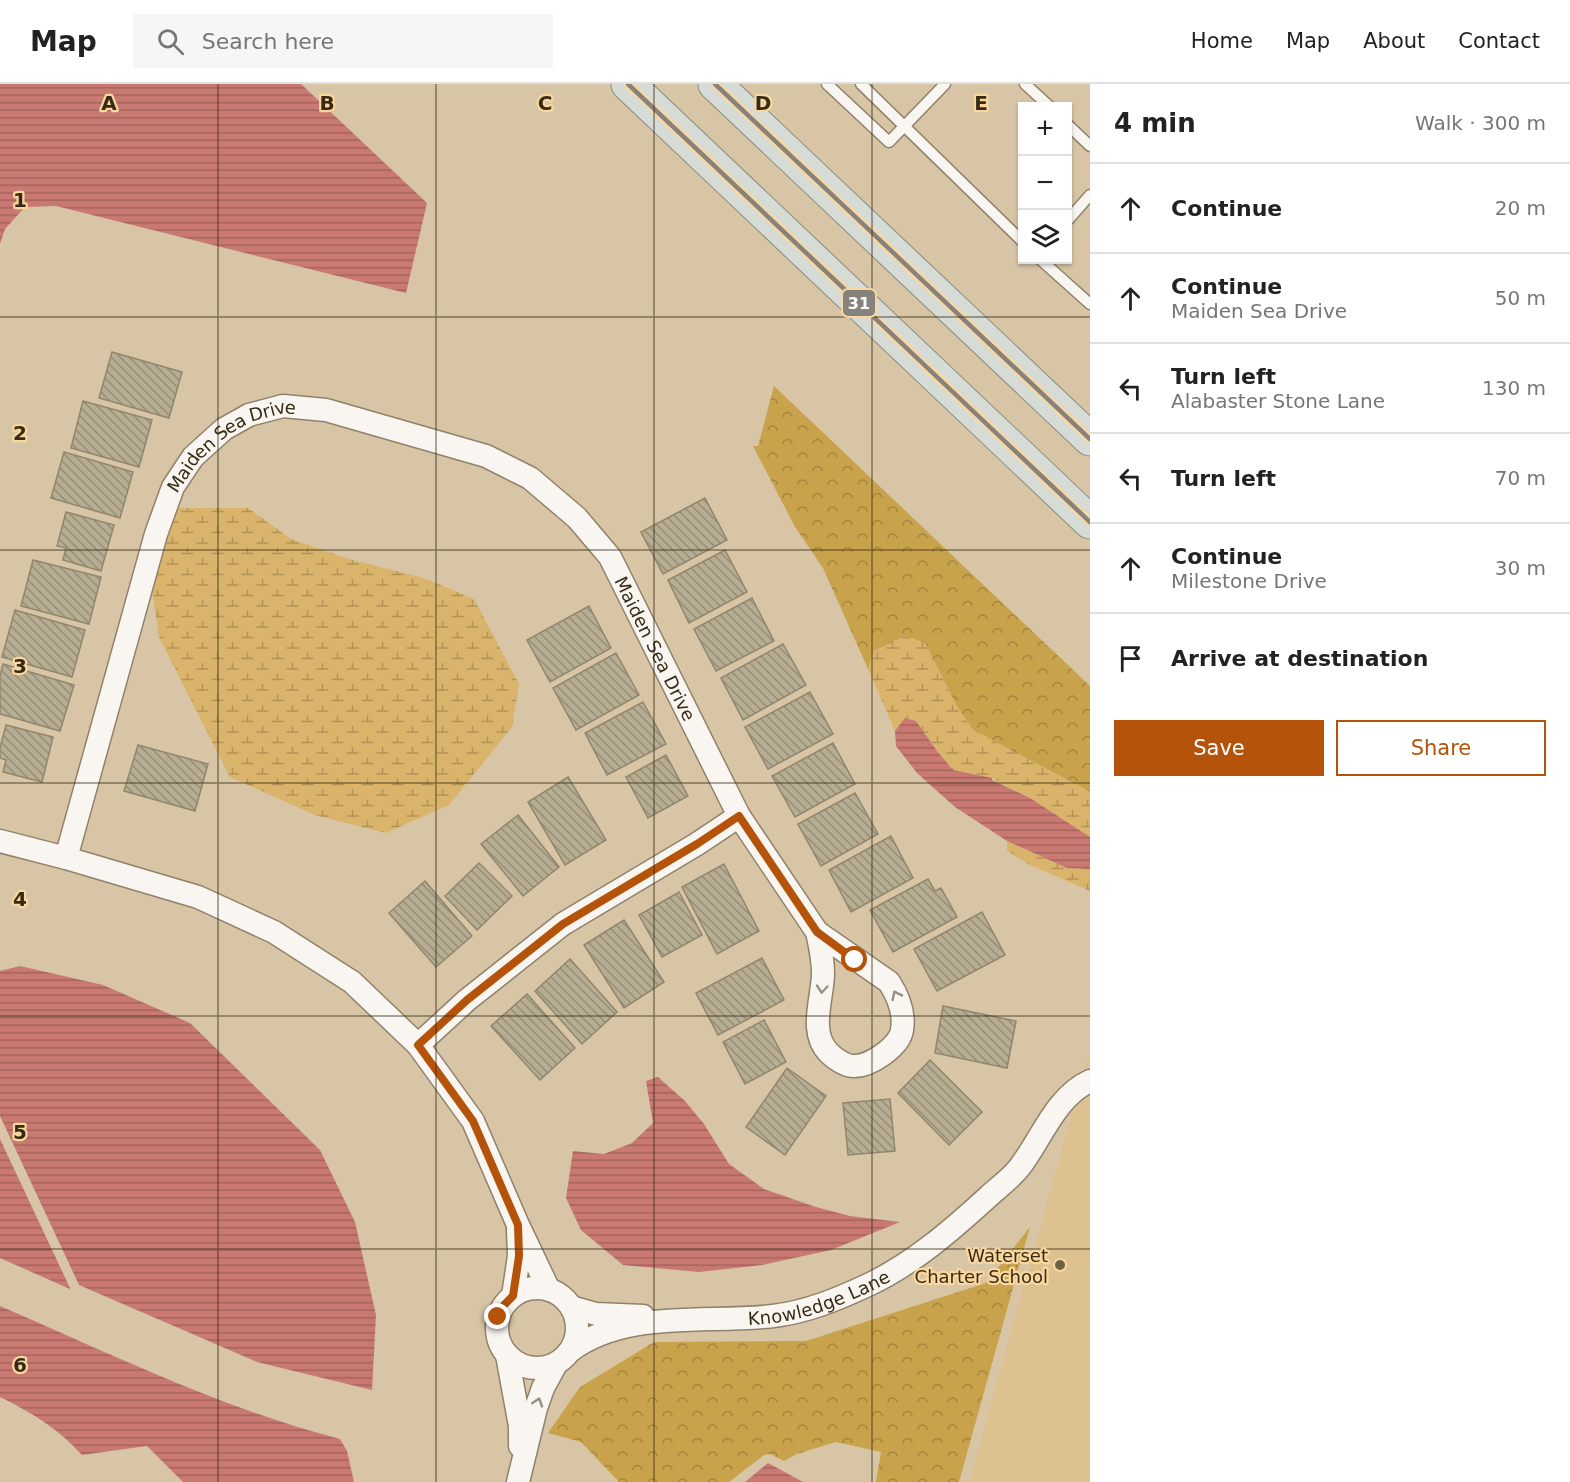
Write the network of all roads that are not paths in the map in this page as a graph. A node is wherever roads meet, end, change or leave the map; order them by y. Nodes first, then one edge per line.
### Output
1 (628, 84) edge
2 (715, 84) edge
3 (827, 84) edge
4 (861, 84) edge
5 (945, 84) edge
6 (1025, 84) edge
7 (1044, 102) edge
8 (904, 126) junction
9 (1072, 129) edge
10 (1090, 146) edge
11 (1090, 195) edge
12 (1072, 215) edge
13 (1018, 237) edge
14 (1046, 264) edge
15 (1090, 303) edge
16 (1090, 439) edge
17 (1090, 522) edge
18 (739, 816) junction
19 (0, 841) edge
20 (66, 858) junction
21 (817, 932) junction
22 (418, 1045) junction
23 (1090, 1081) edge
24 (518, 1225) junction
25 (549, 1290) junction
26 (513, 1296) junction
27 (571, 1307) junction
28 (681, 1319) junction
29 (507, 1355) junction
30 (563, 1357) junction
31 (519, 1477) edge

1 - 17 main road
2 - 16 main road
3 - 8 lane
4 - 8 lane
5 - 8 lane
6 - 7 lane
8 - 13 lane
9 - 10 lane
11 - 12 lane
14 - 15 lane
18 - 20 street, Maiden Sea Drive
18 - 21 street, Maiden Sea Drive
18 - 22 street
19 - 20 street
20 - 22 street
21 -> 21 street
22 - 24 street
23 - 28 street, Knowledge Lane
24 - 25 street
24 - 26 street
25 - 26 street
25 - 27 street
26 - 29 street
27 - 28 street, Knowledge Lane
27 - 30 street
28 - 30 street, Knowledge Lane
29 - 30 street
29 - 31 street
31 -> 30 street

